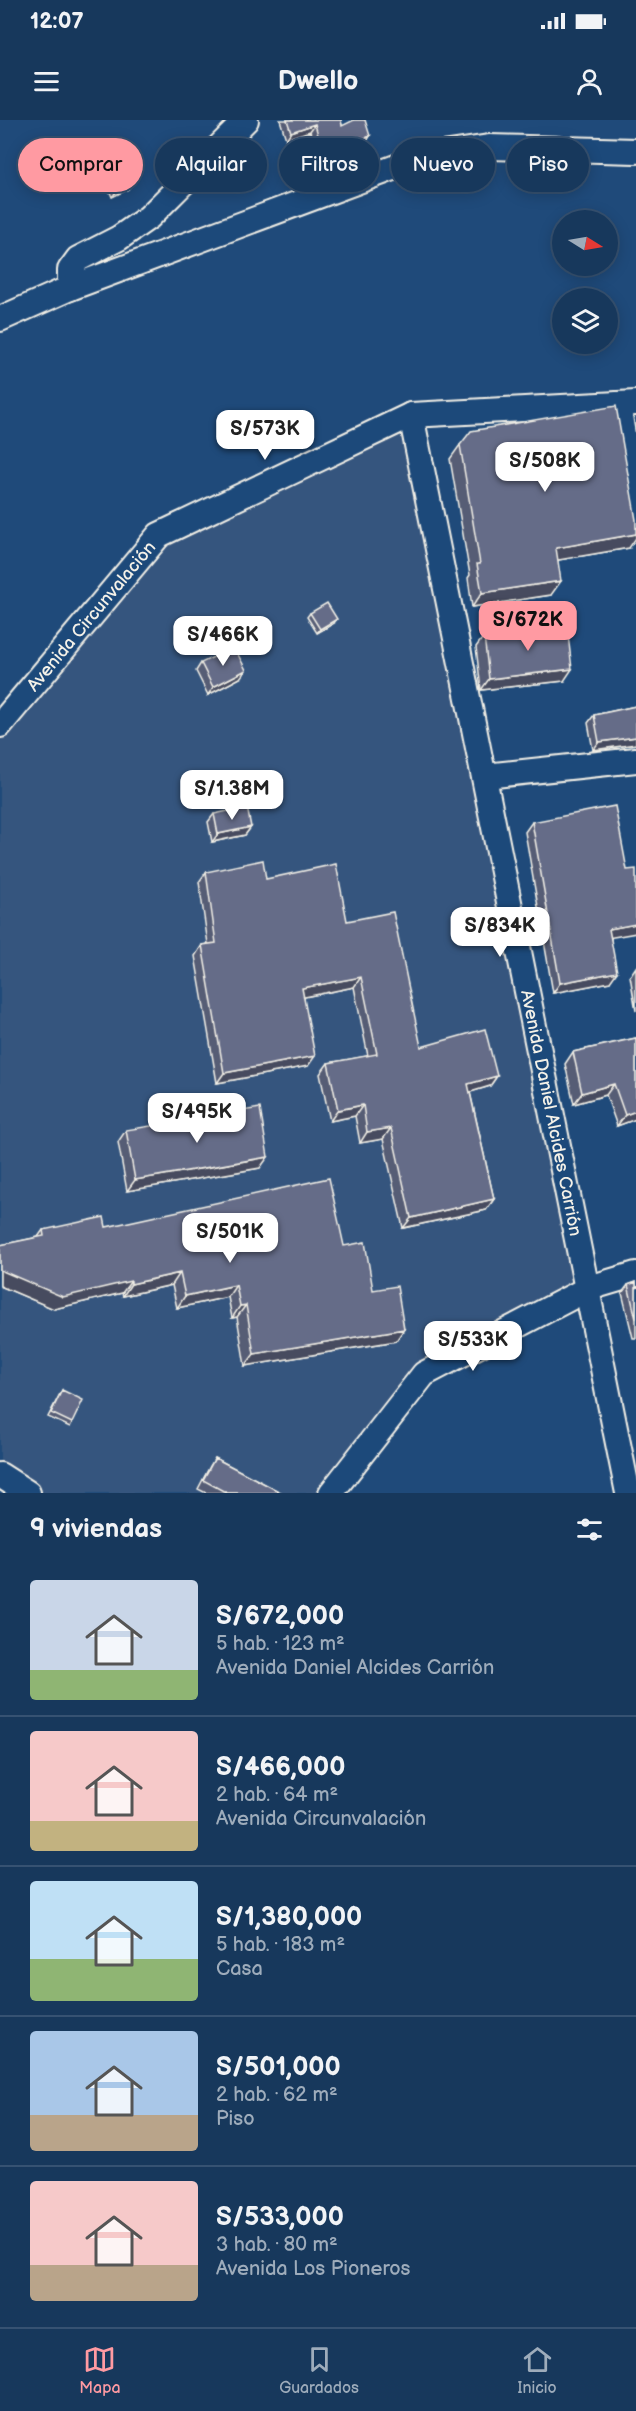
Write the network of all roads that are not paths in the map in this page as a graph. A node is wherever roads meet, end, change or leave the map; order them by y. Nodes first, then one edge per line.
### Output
1 (246, 120) edge
2 (636, 151) edge
3 (70, 288) junction
4 (0, 319) edge
5 (627, 404) edge
6 (411, 415) junction
7 (636, 515) edge
8 (0, 725) edge
9 (636, 760) edge
10 (485, 776) junction
11 (636, 1274) edge
12 (589, 1288) junction
13 (0, 1475) edge
14 (28, 1493) edge
15 (331, 1493) edge
16 (628, 1493) edge

1 - 3 street
2 - 3 street
3 - 4 street
5 - 6 street, Avenida Circunvalación
5 - 7 street
6 - 8 street, Avenida Circunvalación
6 - 10 street, Avenida Daniel Alcides Carrión
9 - 10 street
10 - 12 street, Avenida Daniel Alcides Carrión
11 - 12 street
12 - 15 street
12 - 16 street, Avenida Daniel Alcides Carrión
13 - 14 street

